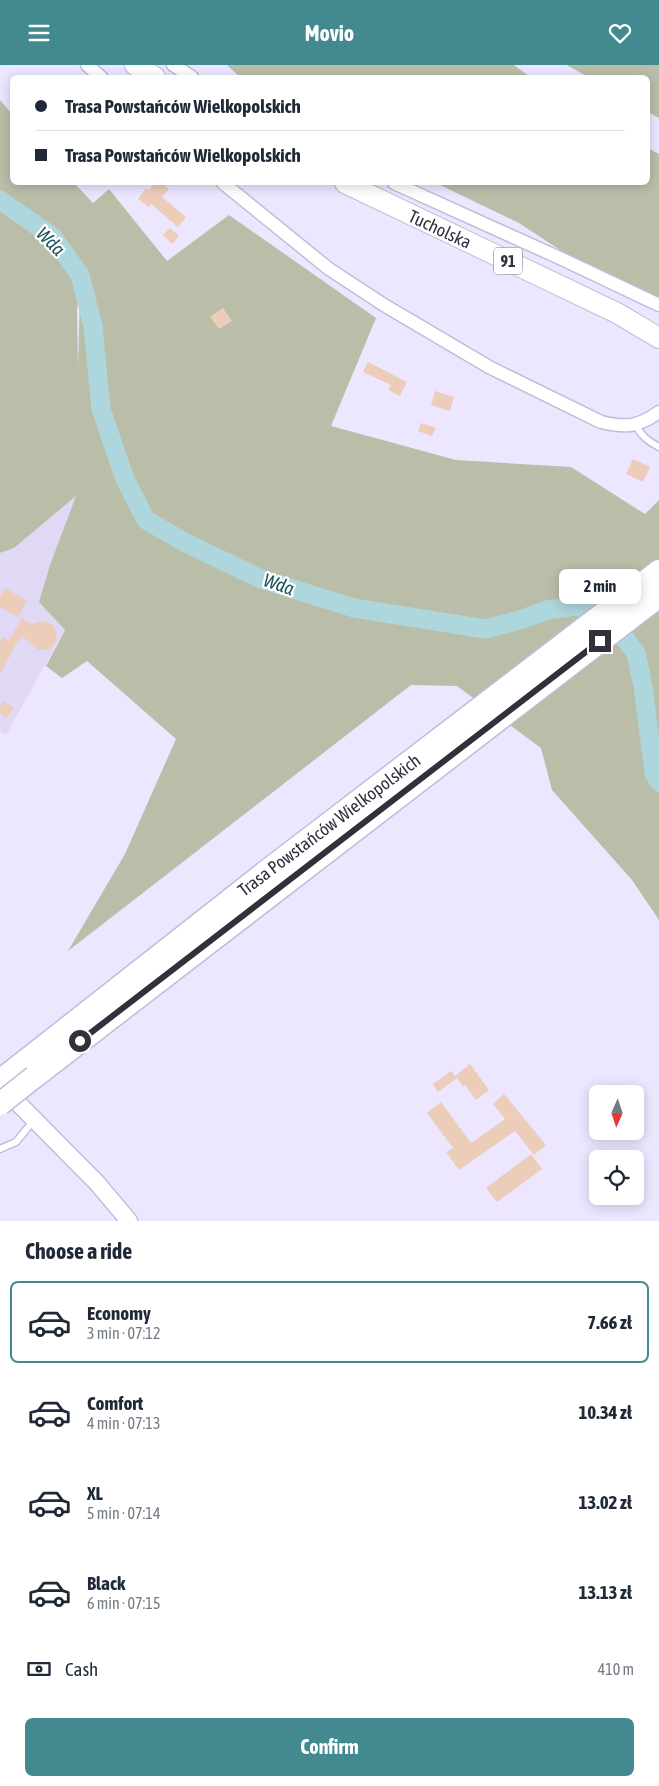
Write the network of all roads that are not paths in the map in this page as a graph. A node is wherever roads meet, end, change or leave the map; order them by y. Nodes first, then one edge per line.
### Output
1 (87, 65) edge
2 (135, 65) edge
3 (173, 65) edge
4 (99, 75) edge
5 (151, 75) edge
6 (189, 75) edge
7 (226, 185) edge
8 (349, 185) edge
9 (398, 185) edge
10 (659, 305) edge
11 (617, 313) junction
12 (659, 328) edge
13 (659, 339) edge
14 (659, 406) edge
15 (659, 412) edge
16 (642, 422) junction
17 (659, 447) edge
18 (659, 571) edge
19 (659, 597) edge
20 (462, 735) junction
21 (29, 1070) junction
22 (0, 1081) edge
23 (0, 1085) edge
24 (0, 1104) edge
25 (35, 1119) junction
26 (0, 1149) edge
27 (129, 1221) edge

1 - 4 street
2 - 5 main road
3 - 6 street
7 - 16 street
8 - 11 main road, Tucholska / 91
9 - 10 street
11 - 12 main road, Tucholska / 91
11 - 13 main road, Tucholska / 91
14 - 16 street
15 - 16 street
16 - 17 lane
18 - 20 highway, Trasa Powstańców Wielkopolskich
19 - 20 highway, Trasa Powstańców Wielkopolskich
20 - 21 highway, Trasa Powstańców Wielkopolskich
21 - 22 highway, Trasa Powstańców Wielkopolskich
21 - 24 highway, Trasa Powstańców Wielkopolskich, bridge
23 - 25 street
25 - 26 lane
25 - 27 street

